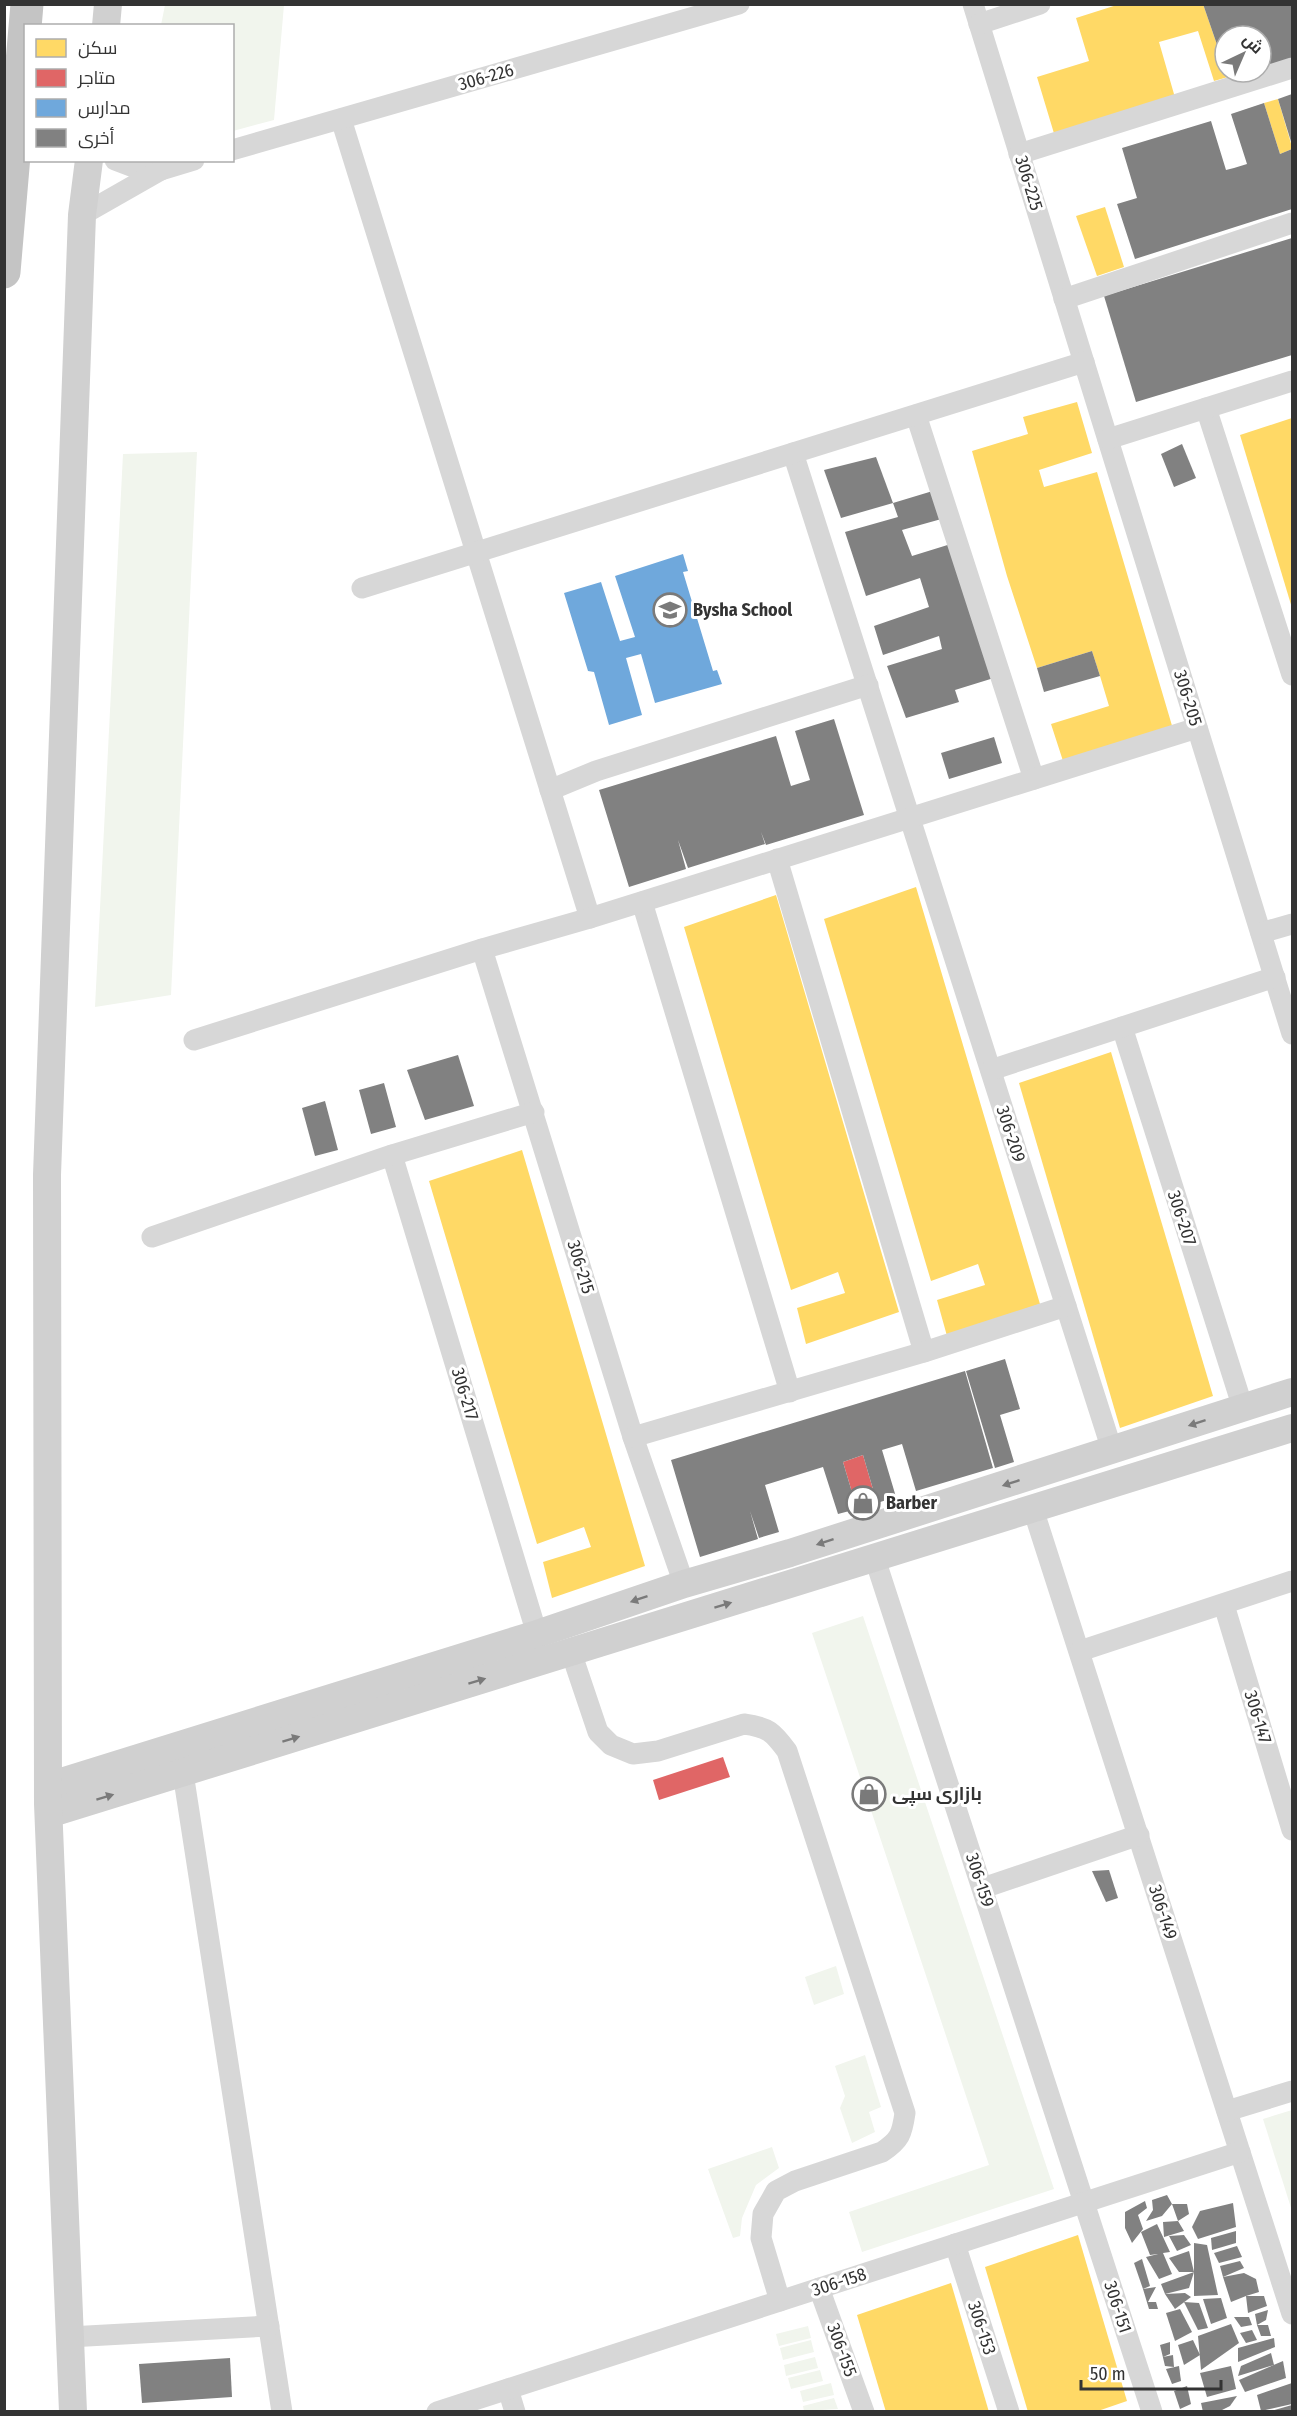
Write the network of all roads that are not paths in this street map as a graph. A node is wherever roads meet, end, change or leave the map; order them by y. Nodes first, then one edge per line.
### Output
1 (27, 4) edge
2 (108, 4) edge
3 (739, 4) edge
4 (1040, 4) edge
5 (976, 14) edge
6 (25, 24) edge
7 (106, 24) edge
8 (24, 39) edge
9 (1293, 68) edge
10 (341, 119) junction
11 (234, 149) edge
12 (1019, 154) junction
13 (89, 162) edge
14 (120, 162) edge
15 (187, 162) edge
16 (161, 170) junction
17 (82, 215) junction
18 (1293, 223) edge
19 (4, 272) edge
20 (1064, 299) junction
21 (1084, 362) junction
22 (1293, 381) edge
23 (1206, 408) junction
24 (916, 415) junction
25 (1108, 439) junction
26 (793, 453) junction
27 (476, 552) junction
28 (362, 588) dead end
29 (1293, 675) edge
30 (868, 685) junction
31 (1197, 728) junction
32 (1034, 779) junction
33 (550, 790) junction
34 (910, 818) junction
35 (777, 860) junction
36 (642, 902) junction
37 (590, 918) junction
38 (1293, 924) edge
39 (1261, 933) junction
40 (482, 949) junction
41 (1275, 977) junction
42 (1122, 1027) junction
43 (1293, 1034) edge
44 (194, 1040) dead end
45 (991, 1070) junction
46 (534, 1112) junction
47 (392, 1155) junction
48 (152, 1237) dead end
49 (1066, 1306) junction
50 (924, 1352) junction
51 (790, 1392) junction
52 (1293, 1392) edge
53 (1243, 1408) junction
54 (1293, 1428) edge
55 (633, 1437) junction
56 (1112, 1450) junction
57 (1033, 1509) junction
58 (790, 1553) junction
59 (875, 1559) junction
60 (1293, 1581) edge
61 (798, 1582) junction
62 (684, 1584) junction
63 (1224, 1605) junction
64 (537, 1634) junction
65 (1080, 1651) junction
66 (571, 1653) junction
67 (183, 1773) junction
68 (48, 1786) junction
69 (49, 1814) junction
70 (1293, 1830) edge
71 (1139, 1835) junction
72 (983, 1888) junction
73 (1293, 2091) edge
74 (1227, 2111) junction
75 (1240, 2152) junction
76 (1084, 2202) junction
77 (955, 2244) junction
78 (819, 2288) junction
79 (780, 2301) junction
80 (1292, 2314) edge
81 (269, 2326) junction
82 (69, 2337) junction
83 (508, 2390) junction
84 (73, 2412) edge
85 (282, 2412) edge
86 (437, 2412) edge
87 (515, 2412) edge
88 (864, 2412) edge
89 (1009, 2412) edge
90 (1152, 2412) edge

1 - 6 highway
2 - 7 street
3 - 10 street, 306-226
4 - 5 street
5 - 12 street, 306-225
8 - 19 highway
9 - 12 street
10 - 11 street, 306-226
10 - 27 street
12 - 20 street, 306-225
13 - 17 street
14 - 16 street
15 - 16 street
16 - 17 street
17 - 68 street
18 - 20 street
20 - 21 street, 306-225
21 - 24 street
21 - 25 street, 306-205
22 - 23 street
23 - 25 street
23 - 29 street
24 - 26 street
24 - 32 street
25 - 31 street, 306-205
26 - 27 street
26 - 30 street, 306-209
27 - 28 street
27 - 33 street
30 - 33 street
30 - 34 street, 306-209
31 - 32 street
31 - 39 street, 306-205
32 - 34 street
33 - 37 street
34 - 35 street
34 - 45 street, 306-209
35 - 36 street
35 - 50 street
36 - 37 street
36 - 51 street
37 - 40 street
38 - 39 street
39 - 41 street, 306-205
40 - 44 street
40 - 46 street, 306-215
41 - 42 street
41 - 43 street, 306-205
42 - 45 street
42 - 53 street, 306-207
45 - 49 street, 306-209
46 - 47 street
46 - 55 street, 306-215
47 - 48 street
47 - 64 street, 306-217
49 - 50 street
49 - 56 street, 306-209
50 - 51 street
51 - 55 street
52 - 53 street
53 -> 56 street
54 - 57 street
55 - 62 street, 306-215
56 -> 58 street
57 - 59 street
57 - 65 street, 306-149
58 - 61 street
58 - 62 street
59 - 61 street
59 - 72 street, 306-159
60 - 63 street
66 -> 61 street
62 -> 64 street
63 - 65 street
63 - 70 street, 306-147
64 - 68 street
65 - 71 street, 306-149
67 -> 66 street
66 - 79 street
69 -> 67 street
67 - 81 street
68 - 69 street
69 - 82 street
71 - 72 street
71 - 74 street, 306-149
72 - 76 street, 306-159
73 - 74 street
74 - 75 street, 306-149
75 - 76 street, 306-158
75 - 80 street, 306-149
76 - 77 street, 306-158
76 - 90 street, 306-151
77 - 78 street, 306-158
77 - 89 street, 306-153
78 - 79 street, 306-158
78 - 88 street, 306-155
79 - 83 street, 306-158
81 - 82 street
81 - 85 street
82 - 84 street
83 - 86 street, 306-158
83 - 87 street

